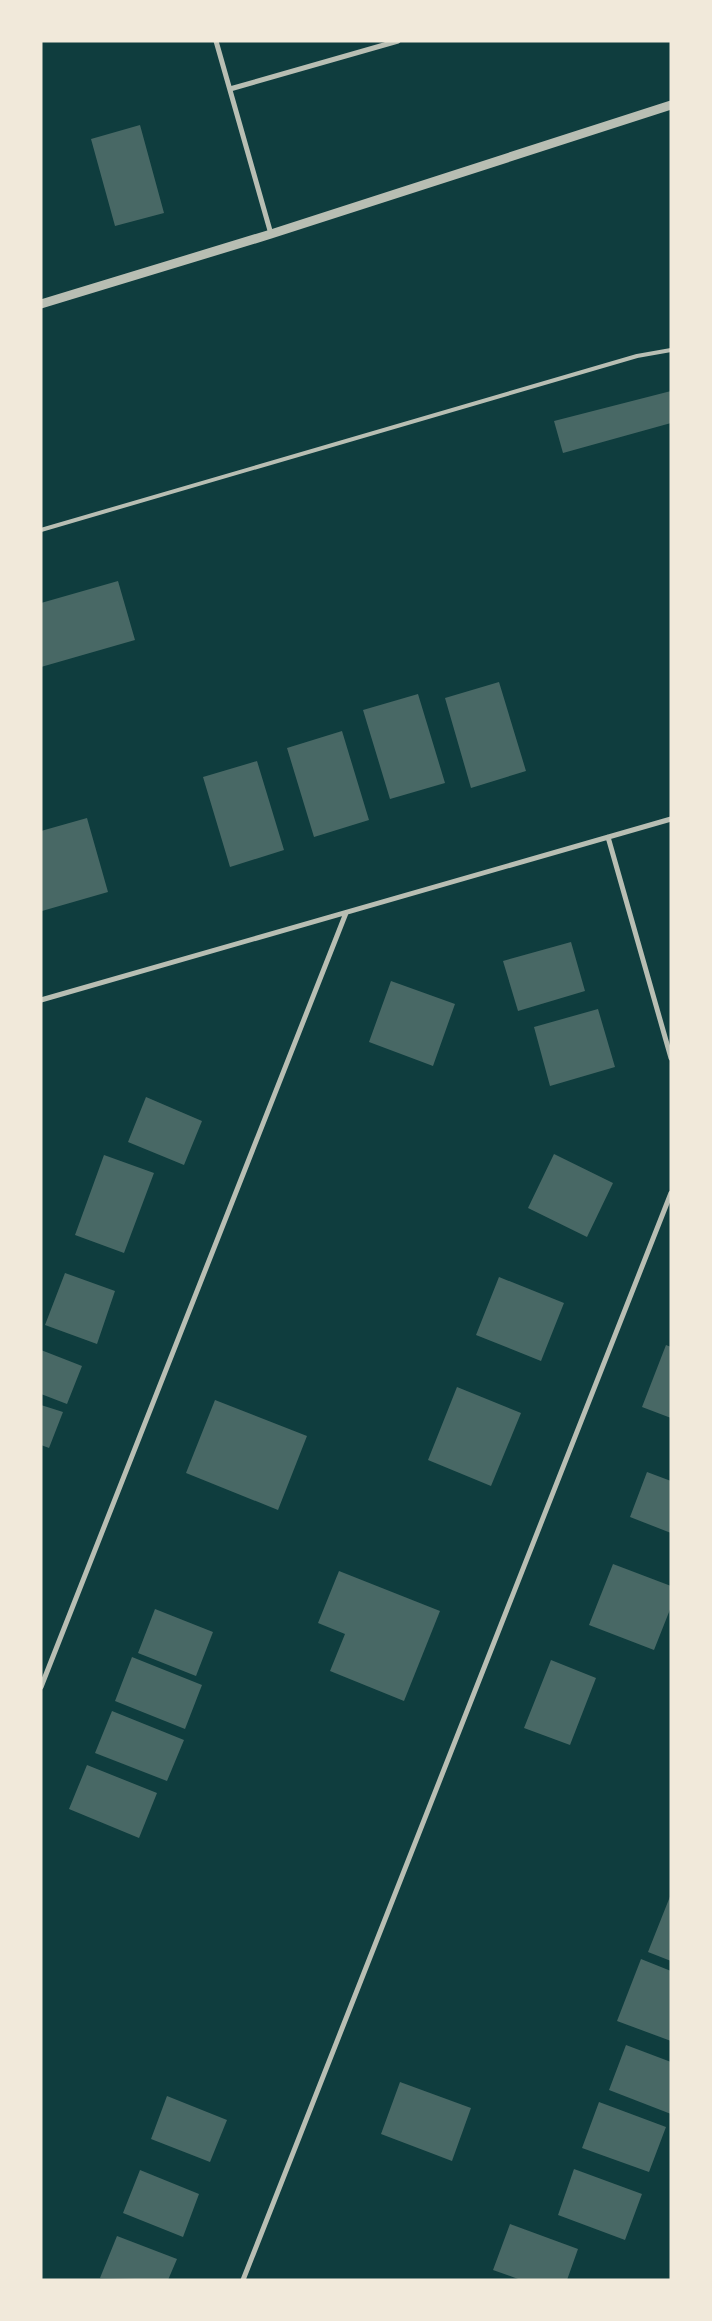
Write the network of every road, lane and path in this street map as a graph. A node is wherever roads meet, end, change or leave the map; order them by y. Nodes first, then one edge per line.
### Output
1 (216, 41) edge
2 (398, 41) edge
3 (230, 89) junction
4 (671, 105) edge
5 (271, 234) junction
6 (41, 304) edge
7 (671, 350) edge
8 (41, 530) edge
9 (671, 819) edge
10 (608, 837) junction
11 (346, 913) junction
12 (41, 1000) edge
13 (671, 1058) edge
14 (671, 1192) edge
15 (41, 1686) edge
16 (243, 2280) edge

1 - 3 street
2 - 3 street
3 - 5 street
4 - 5 street
5 - 6 street
7 - 8 lane
9 - 10 street
10 - 11 street
10 - 13 street
11 - 12 street
11 - 15 street
14 - 16 street

